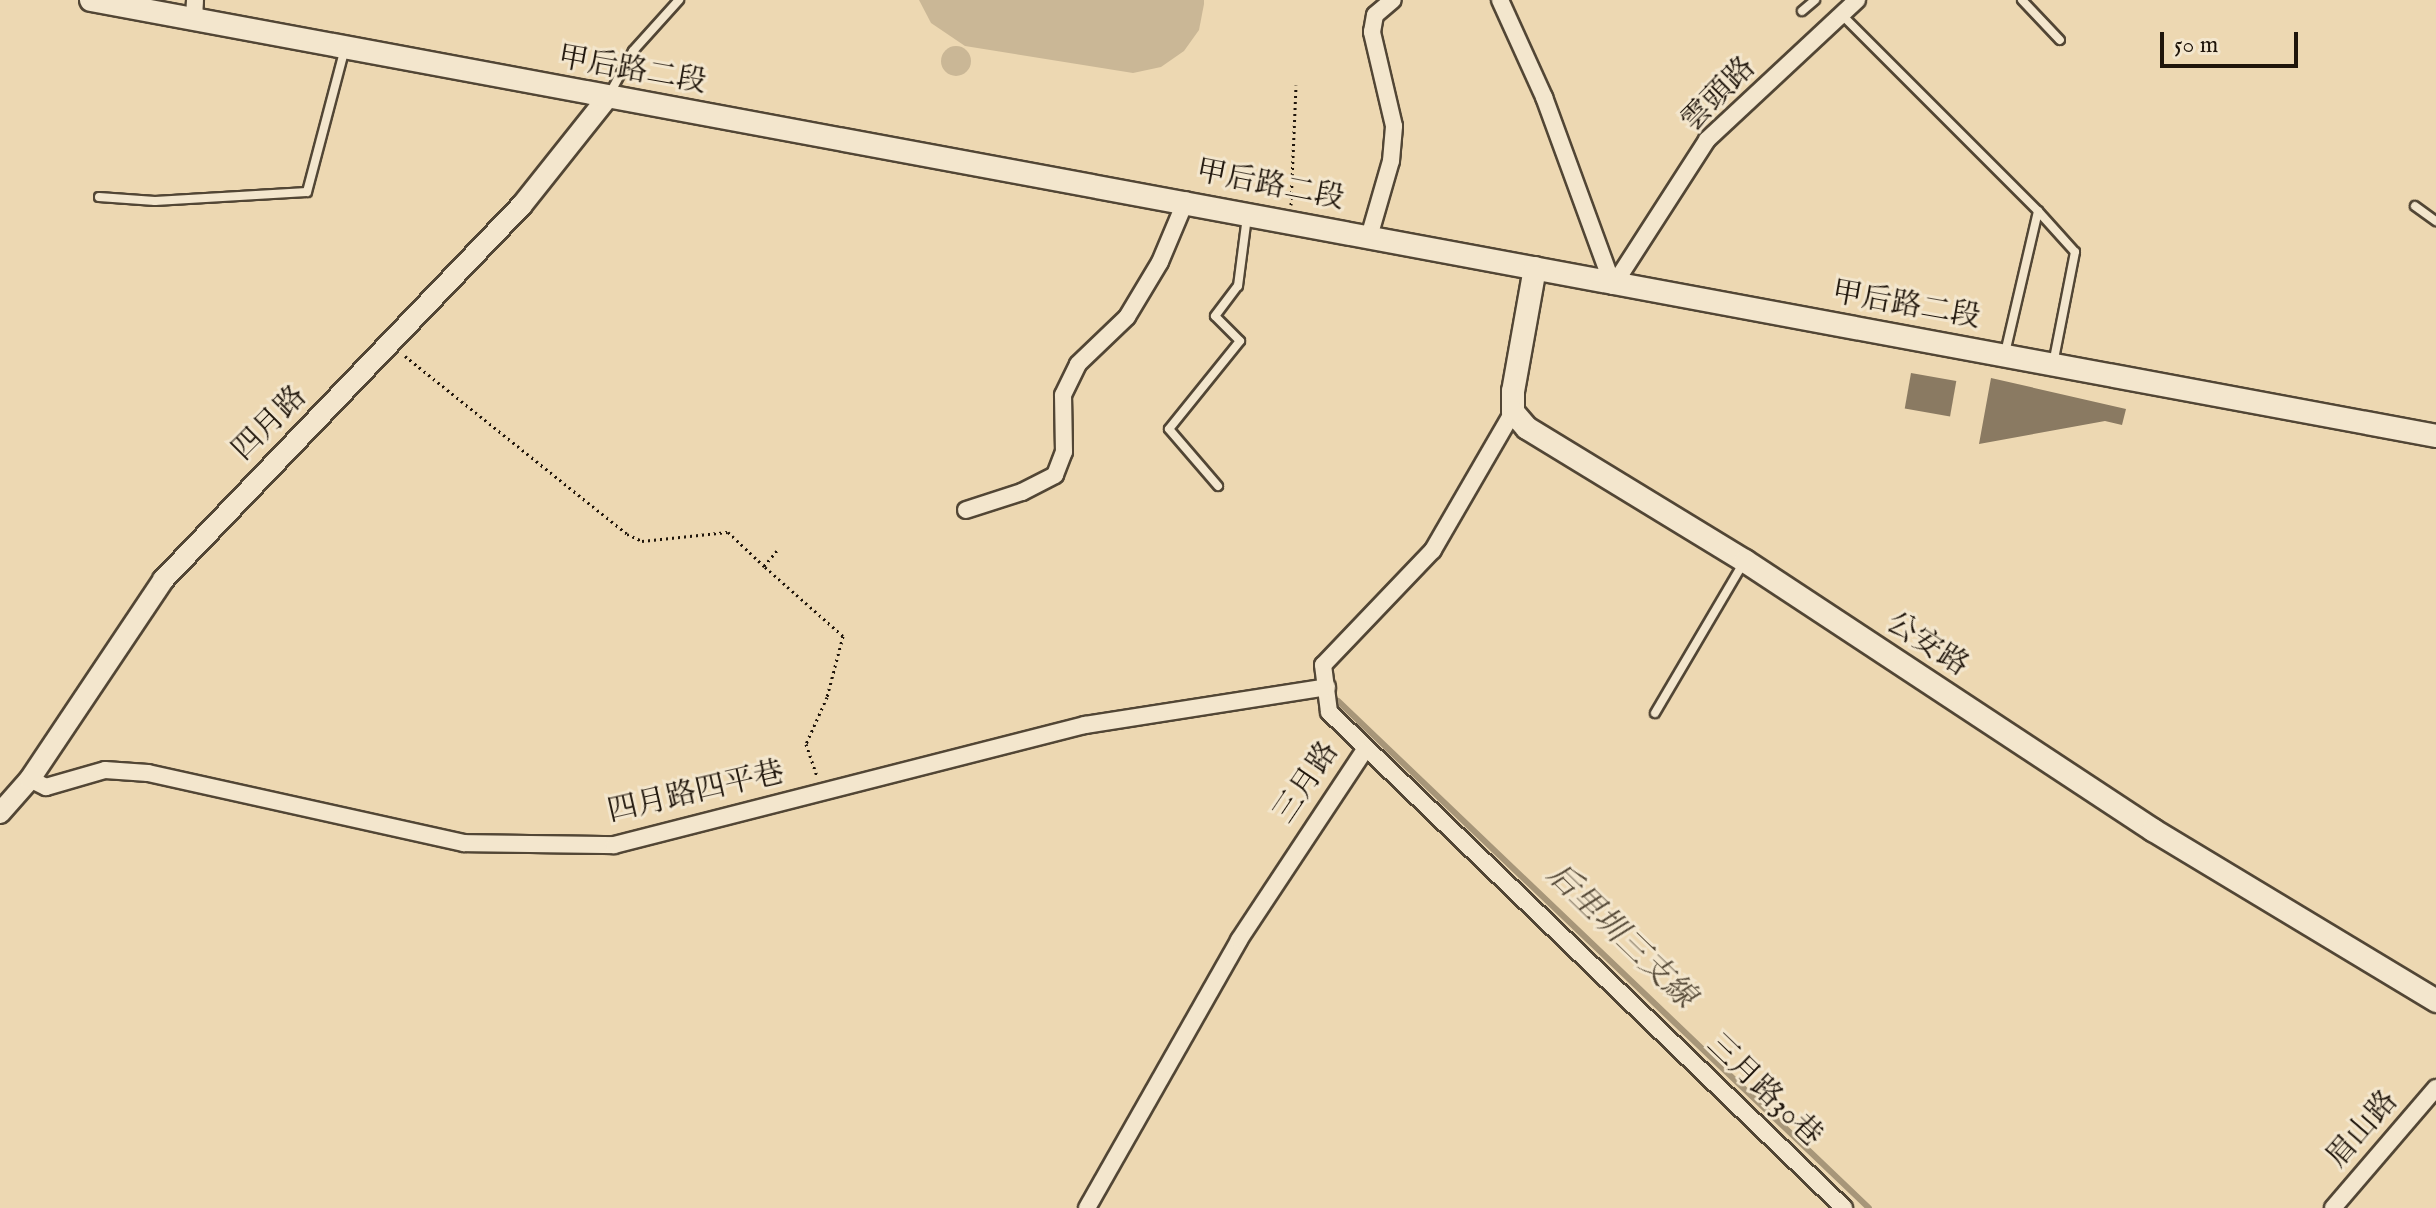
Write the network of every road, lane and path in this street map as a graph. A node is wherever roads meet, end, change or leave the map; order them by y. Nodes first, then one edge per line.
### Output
1 (91, 0) edge
2 (679, 0) edge
3 (1393, 0) edge
4 (1500, 0) edge
5 (1815, 0) edge
6 (1857, 0) edge
7 (2022, 0) edge
8 (194, 10) edge
9 (1802, 11) dead end
10 (1844, 17) junction
11 (2060, 40) dead end
12 (345, 47) junction
13 (1296, 85) dead end
14 (608, 97) junction
15 (99, 197) dead end
16 (1186, 200) junction
17 (2415, 206) dead end
18 (2038, 211) junction
19 (1248, 212) junction
20 (1290, 220) junction
21 (2436, 221) edge
22 (1369, 237) junction
23 (1535, 268) junction
24 (1613, 286) junction
25 (392, 345) junction
26 (2005, 354) junction
27 (2053, 365) junction
28 (1513, 412) junction
29 (2436, 436) edge
30 (1218, 486) dead end
31 (966, 510) dead end
32 (779, 548) dead end
33 (1745, 561) junction
34 (764, 566) junction
35 (1327, 687) junction
36 (1655, 713) dead end
37 (1364, 751) junction
38 (30, 779) junction
39 (822, 791) junction
40 (0, 813) edge
41 (2436, 1001) edge
42 (2436, 1088) edge
43 (1087, 1208) edge
44 (1844, 1208) edge
45 (2333, 1208) edge

1 - 8 main road, 甲后路二段
2 - 14 lane
3 - 22 street
4 - 24 street
5 - 9 lane
6 - 10 street, 雲頭路
7 - 11 lane
8 - 12 main road, 甲后路二段
10 - 18 lane
10 - 24 street, 雲頭路
12 - 14 main road, 甲后路二段
12 - 15 lane
13 - 20 path
14 - 16 main road, 甲后路二段
14 - 25 street, 四月路
16 - 19 main road, 甲后路二段
16 - 31 street
17 - 21 lane
18 - 26 lane
18 - 27 lane
19 - 20 main road, 甲后路二段
19 - 30 lane
20 - 22 main road, 甲后路二段
22 - 23 main road, 甲后路二段
23 - 24 main road, 甲后路二段
23 - 28 main road
24 - 26 main road, 甲后路二段
25 - 34 path
25 - 38 street, 四月路
26 - 27 main road, 甲后路二段
27 - 29 main road, 甲后路二段
28 - 33 main road, 公安路
28 - 35 street
32 - 34 path
33 - 36 lane
33 - 41 main road, 公安路
34 - 39 path
35 - 37 street, 三月路
35 - 39 street, 四月路四平巷
37 - 43 street, 三月路
37 - 44 street, 三月路30巷
38 - 39 street, 四月路四平巷
38 - 40 street, 四月路
42 - 45 street, 眉山路

